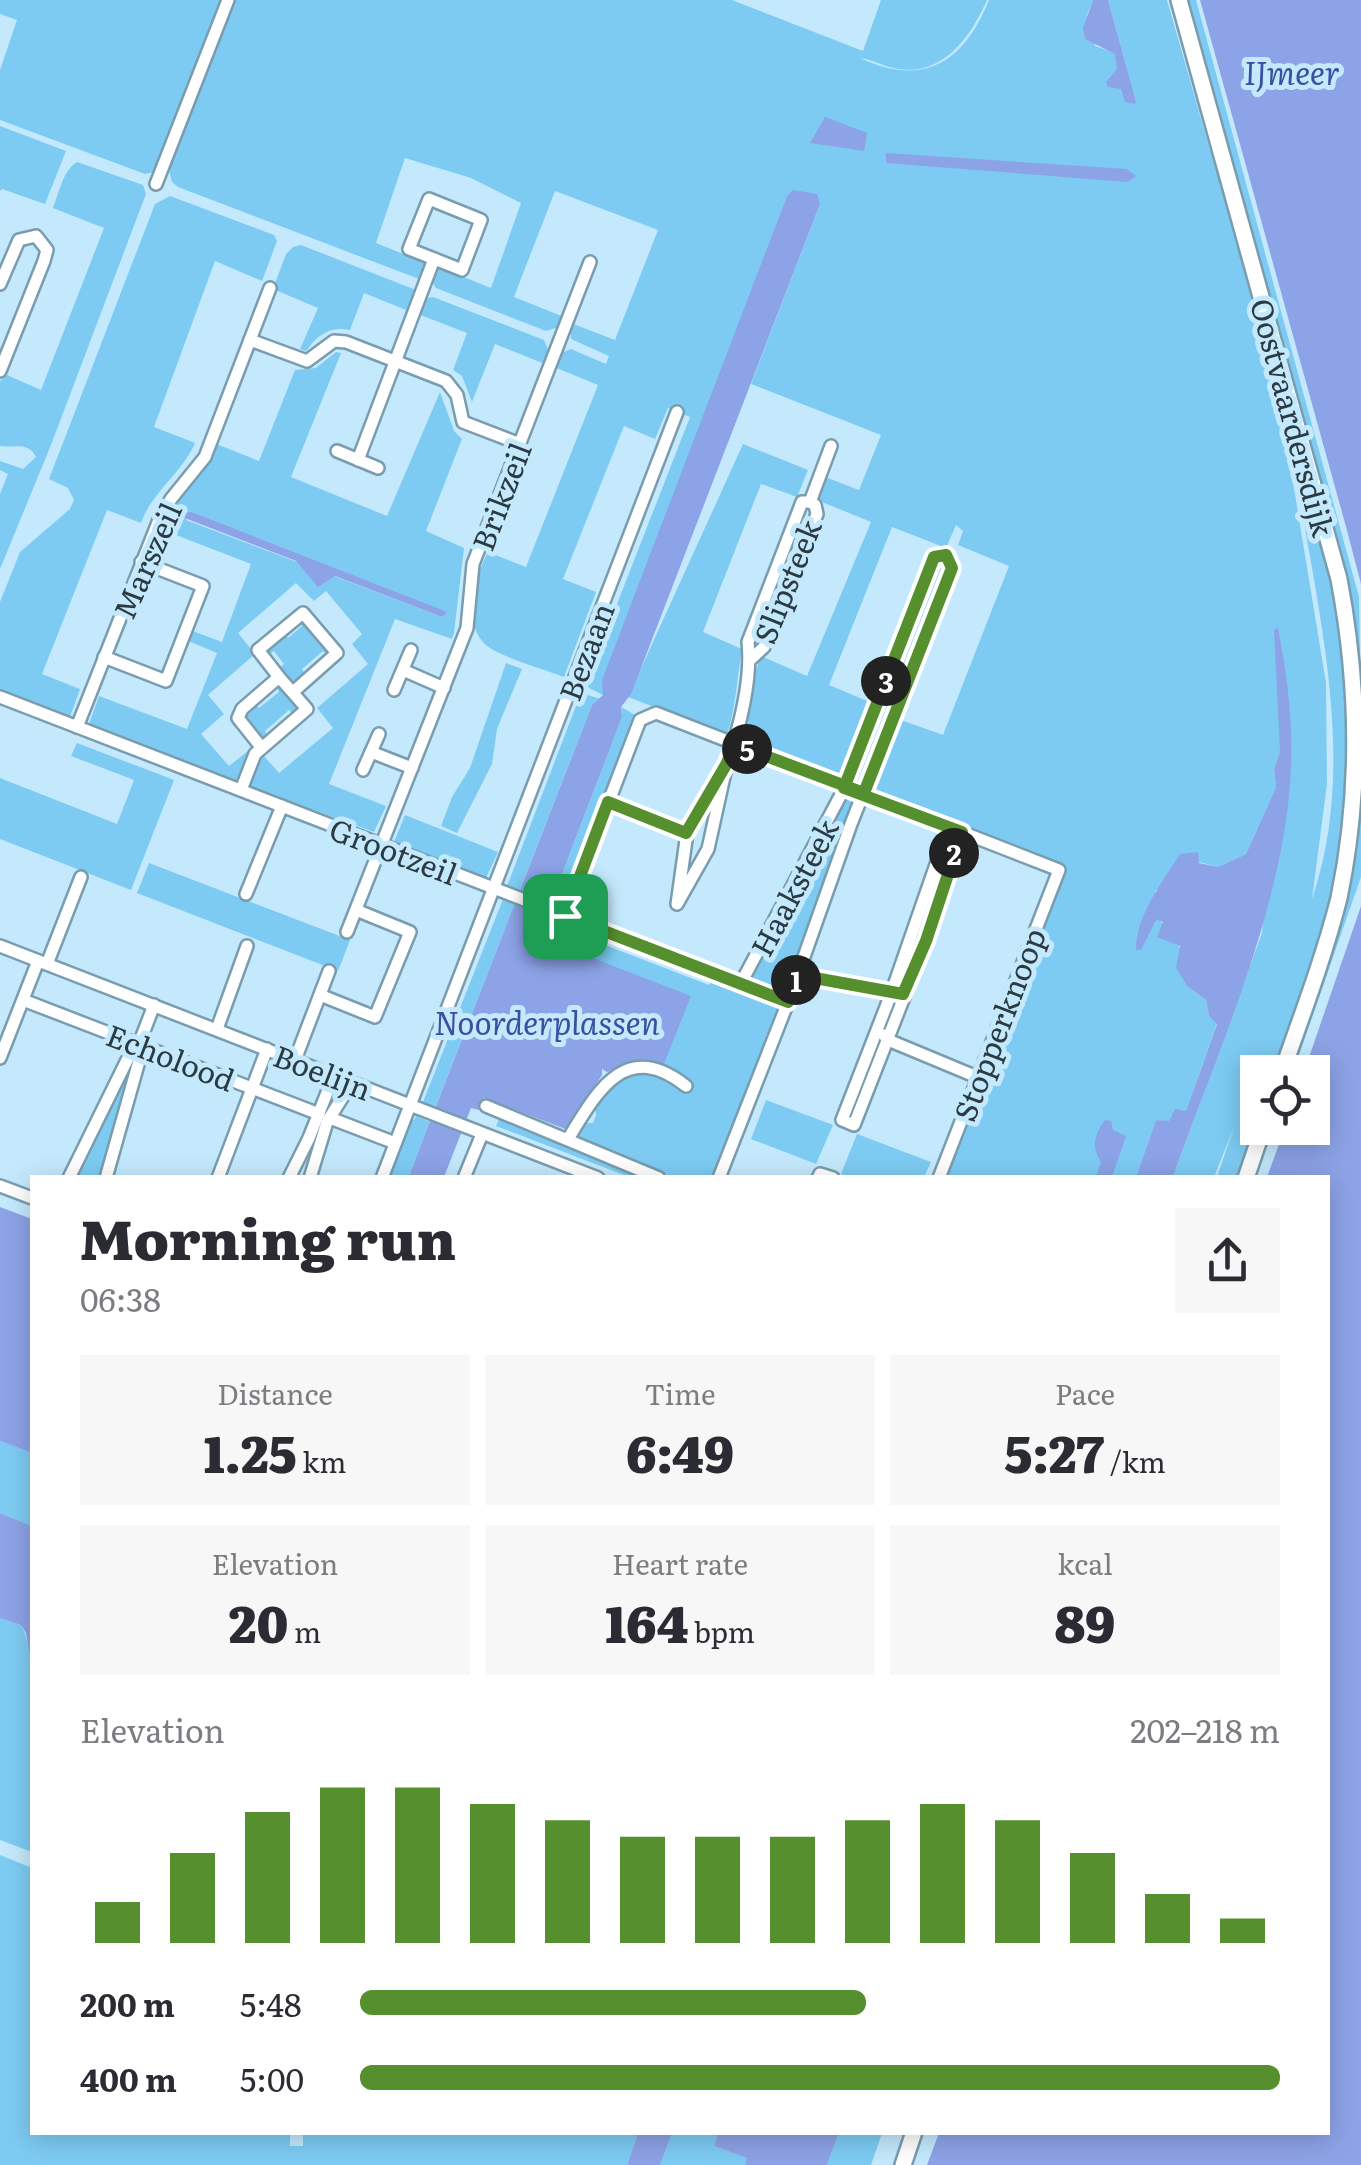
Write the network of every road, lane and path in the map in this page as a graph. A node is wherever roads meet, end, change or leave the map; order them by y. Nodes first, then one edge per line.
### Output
1 (228, 0) edge
2 (1179, 0) edge
3 (156, 184) dead end
4 (434, 259) junction
5 (590, 262) dead end
6 (0, 284) edge
7 (270, 288) dead end
8 (250, 340) junction
9 (395, 362) junction
10 (0, 371) edge
11 (678, 412) dead end
12 (520, 444) junction
13 (832, 446) dead end
14 (336, 451) dead end
15 (358, 460) junction
16 (378, 468) dead end
17 (810, 502) junction
18 (140, 562) junction
19 (410, 650) dead end
20 (104, 657) junction
21 (750, 660) junction
22 (403, 670) junction
23 (279, 677) junction
24 (444, 688) junction
25 (394, 690) dead end
26 (293, 692) junction
27 (0, 697) edge
28 (76, 727) junction
29 (379, 734) dead end
30 (734, 744) junction
31 (261, 747) junction
32 (371, 752) junction
33 (727, 763) junction
34 (412, 768) junction
35 (364, 770) dead end
36 (844, 788) junction
37 (242, 790) junction
38 (864, 793) junction
39 (608, 802) junction
40 (282, 806) junction
41 (955, 829) junction
42 (686, 833) junction
43 (382, 845) junction
44 (81, 877) dead end
45 (493, 889) junction
46 (246, 894) dead end
47 (356, 910) junction
48 (560, 915) junction
49 (346, 932) dead end
50 (0, 946) edge
51 (247, 946) dead end
52 (42, 962) junction
53 (329, 972) dead end
54 (798, 975) junction
55 (740, 986) junction
56 (320, 994) junction
57 (897, 994) junction
58 (23, 1000) junction
59 (788, 1002) junction
60 (154, 1005) junction
61 (878, 1028) junction
62 (217, 1029) junction
63 (888, 1040) junction
64 (139, 1044) junction
65 (266, 1050) junction
66 (1288, 1055) edge
67 (0, 1058) edge
68 (296, 1060) junction
69 (334, 1075) junction
70 (977, 1077) junction
71 (352, 1082) junction
72 (686, 1086) dead end
73 (252, 1087) junction
74 (410, 1105) junction
75 (486, 1106) dead end
76 (324, 1116) junction
77 (477, 1132) junction
78 (568, 1139) junction
79 (395, 1143) junction
80 (1257, 1145) edge
81 (70, 1175) edge
82 (107, 1175) edge
83 (219, 1175) edge
84 (291, 1175) edge
85 (311, 1175) edge
86 (383, 1175) edge
87 (465, 1175) edge
88 (590, 1175) edge
89 (651, 1175) edge
90 (720, 1175) edge
91 (940, 1175) edge
92 (1247, 1175) edge
93 (0, 1186) edge
94 (30, 1197) edge
95 (913, 2135) edge
96 (903, 2165) edge

1 - 3 street
2 - 66 main road, Oostvaardersdijk
4 - 4 street
4 - 9 street
5 - 12 street, Brikzeil
6 - 10 street
7 - 8 street, Marszeil
8 - 9 street
8 - 18 street, Marszeil
9 - 12 street
9 - 15 street
11 - 45 street, Bezaan
12 - 24 street, Brikzeil
13 - 17 street, Slipsteek
14 - 15 street
15 - 16 street
17 - 21 street, Slipsteek
17 - 21 street, Slipsteek
18 - 20 street, Marszeil
18 - 20 street
19 - 22 street
20 - 28 street, Marszeil
21 - 30 street, Slipsteek
22 - 24 street
22 - 25 street
23 - 26 street
23 - 26 street
23 - 31 street
24 - 34 street, Brikzeil
26 - 31 street
27 - 28 street, Grootzeil
28 - 37 street, Grootzeil
29 - 32 street
30 - 33 street, Slipsteek
30 - 36 street
30 - 39 street
31 - 37 street
32 - 34 street
32 - 35 street
33 - 42 street
33 - 42 street
34 - 43 street, Brikzeil
36 - 38 street
36 - 38 street, Haaksteek
36 - 55 street, Haaksteek
37 - 40 street, Grootzeil
38 - 41 street
38 - 54 street
39 - 42 street
39 - 48 street
40 - 43 street, Grootzeil
40 - 46 street
41 - 57 street
41 - 70 street, Stopperknoop
43 - 45 street, Grootzeil
43 - 47 street, Brikzeil
44 - 52 street
45 - 48 street, Grootzeil
45 - 74 street, Bezaan
47 - 49 street, Brikzeil
47 - 56 street
48 - 55 street, Grootzeil
50 - 52 street, Boelijn
51 - 62 street
52 - 58 street
52 - 60 street, Boelijn
53 - 56 street
54 - 57 street
54 - 59 street
55 - 59 street, Grootzeil
56 - 68 street
57 - 61 street
57 - 63 street
58 - 64 street, Echolood
58 - 67 street
59 - 90 street
60 - 62 street, Boelijn
60 - 64 street
61 - 63 street
61 - 63 street
62 - 65 street, Boelijn
63 - 70 street
64 - 73 street, Echolood
64 - 81 street
64 - 82 street
65 - 68 street, Boelijn
65 - 73 street
68 - 69 street, Boelijn
69 - 71 street, Boelijn
69 - 76 street
70 - 91 street, Stopperknoop
71 - 74 street, Boelijn
71 - 76 street
72 - 78 street
73 - 76 street, Echolood
73 - 83 street
74 - 77 street, Boelijn
74 - 79 street, Bezaan
75 - 78 street
76 - 79 street, Echolood
76 - 84 street
76 - 85 street
77 - 87 street
77 - 88 street, Boelijn
78 - 89 street
79 - 86 street, Bezaan
80 - 92 main road
93 - 94 street
95 - 96 main road

